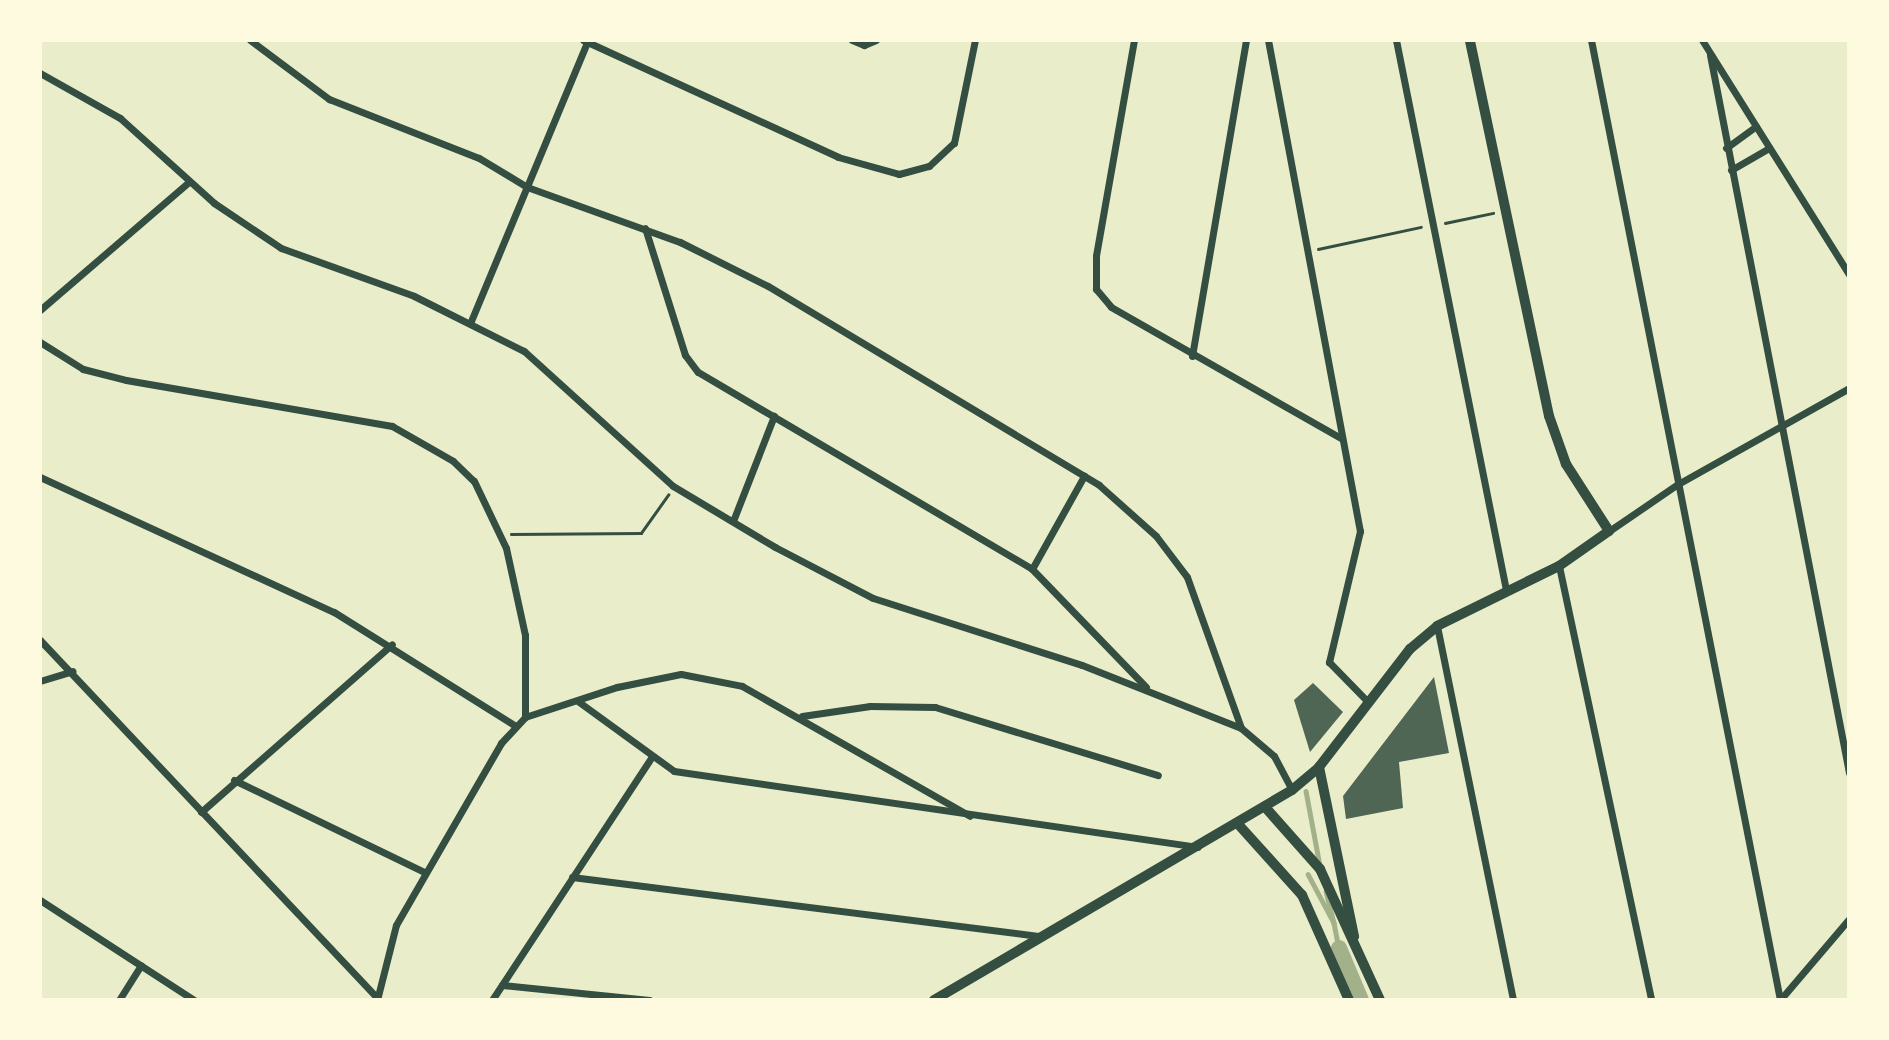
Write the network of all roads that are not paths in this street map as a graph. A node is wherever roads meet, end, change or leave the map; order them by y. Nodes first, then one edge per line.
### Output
1 (250, 40) edge
2 (852, 40) edge
3 (876, 40) edge
4 (975, 40) edge
5 (1134, 40) edge
6 (1246, 40) edge
7 (1268, 40) edge
8 (1396, 40) edge
9 (1470, 40) edge
10 (1591, 40) edge
11 (1702, 40) edge
12 (585, 42) edge
13 (1710, 55) junction
14 (40, 73) edge
15 (1756, 126) junction
16 (1726, 148) junction
17 (1769, 148) junction
18 (1731, 170) junction
19 (189, 182) junction
20 (527, 187) junction
21 (645, 228) junction
22 (1849, 274) edge
23 (40, 310) edge
24 (471, 321) junction
25 (40, 342) edge
26 (1192, 356) junction
27 (1849, 388) edge
28 (774, 416) junction
29 (1781, 429) junction
30 (1342, 439) junction
31 (1084, 476) junction
32 (40, 477) edge
33 (1678, 484) junction
34 (733, 521) junction
35 (1609, 531) junction
36 (1559, 566) junction
37 (1032, 569) junction
38 (1506, 590) junction
39 (1437, 626) junction
40 (40, 640) edge
41 (392, 644) junction
42 (74, 670) junction
43 (40, 681) edge
44 (1149, 690) junction
45 (1367, 701) junction
46 (579, 702) junction
47 (801, 716) junction
48 (525, 718) junction
49 (514, 725) junction
50 (1241, 728) junction
51 (651, 758) junction
52 (1319, 767) junction
53 (1849, 773) edge
54 (1158, 775) dead end
55 (234, 780) junction
56 (1293, 790) junction
57 (1265, 807) junction
58 (201, 812) junction
59 (970, 816) junction
60 (1238, 824) junction
61 (1199, 847) junction
62 (424, 872) junction
63 (572, 877) junction
64 (40, 900) edge
65 (1849, 919) edge
66 (1046, 937) junction
67 (1355, 940) junction
68 (141, 965) junction
69 (502, 985) junction
70 (377, 999) edge
71 (1780, 999) edge
72 (119, 1000) edge
73 (194, 1000) edge
74 (492, 1000) edge
75 (649, 1000) edge
76 (934, 1000) edge
77 (1349, 1000) edge
78 (1380, 1000) edge
79 (1513, 1000) edge
80 (1651, 1000) edge

1 - 20 street
2 - 3 street
4 - 12 street
5 - 26 street
6 - 26 street
7 - 30 street
8 - 38 street
9 - 35 street
10 - 33 street
11 - 13 street
12 - 20 street
13 - 15 street
13 - 16 street
14 - 19 street
15 - 16 street
15 - 17 street
16 - 18 street
17 - 18 street
17 - 22 street
18 - 29 street
19 - 23 street
19 - 24 street
20 - 21 street
20 - 24 street
21 - 28 street
21 - 31 street
24 - 34 street
25 - 48 street
26 - 30 street
27 - 29 street
28 - 34 street
28 - 37 street
29 - 33 street
29 - 53 street
30 - 45 street
31 - 37 street
31 - 50 street
32 - 41 street
33 - 35 street
33 - 71 street
34 - 44 street
35 - 36 street
36 - 38 street
36 - 80 street
37 - 44 street
38 - 39 street
39 - 45 street
39 - 79 street
40 - 42 street
41 - 49 street
41 - 55 street
42 - 43 street
42 - 58 street
44 - 50 street
45 - 52 street
46 - 47 street
46 - 48 street
46 - 51 street
47 - 54 street
47 - 59 street
48 - 49 street
49 - 62 street
50 - 56 street
51 - 59 street
51 - 63 street
52 - 56 street
52 - 67 street
55 - 58 street
55 - 62 street
56 - 57 street
57 - 60 street
57 - 67 street
58 - 70 street
59 - 61 street
60 - 61 street
60 - 77 street
61 - 66 street
62 - 70 street
63 - 66 street
63 - 69 street
64 - 68 street
65 - 71 street
66 - 76 street
67 - 78 street
68 - 72 street
68 - 73 street
69 - 74 street
69 - 75 street

